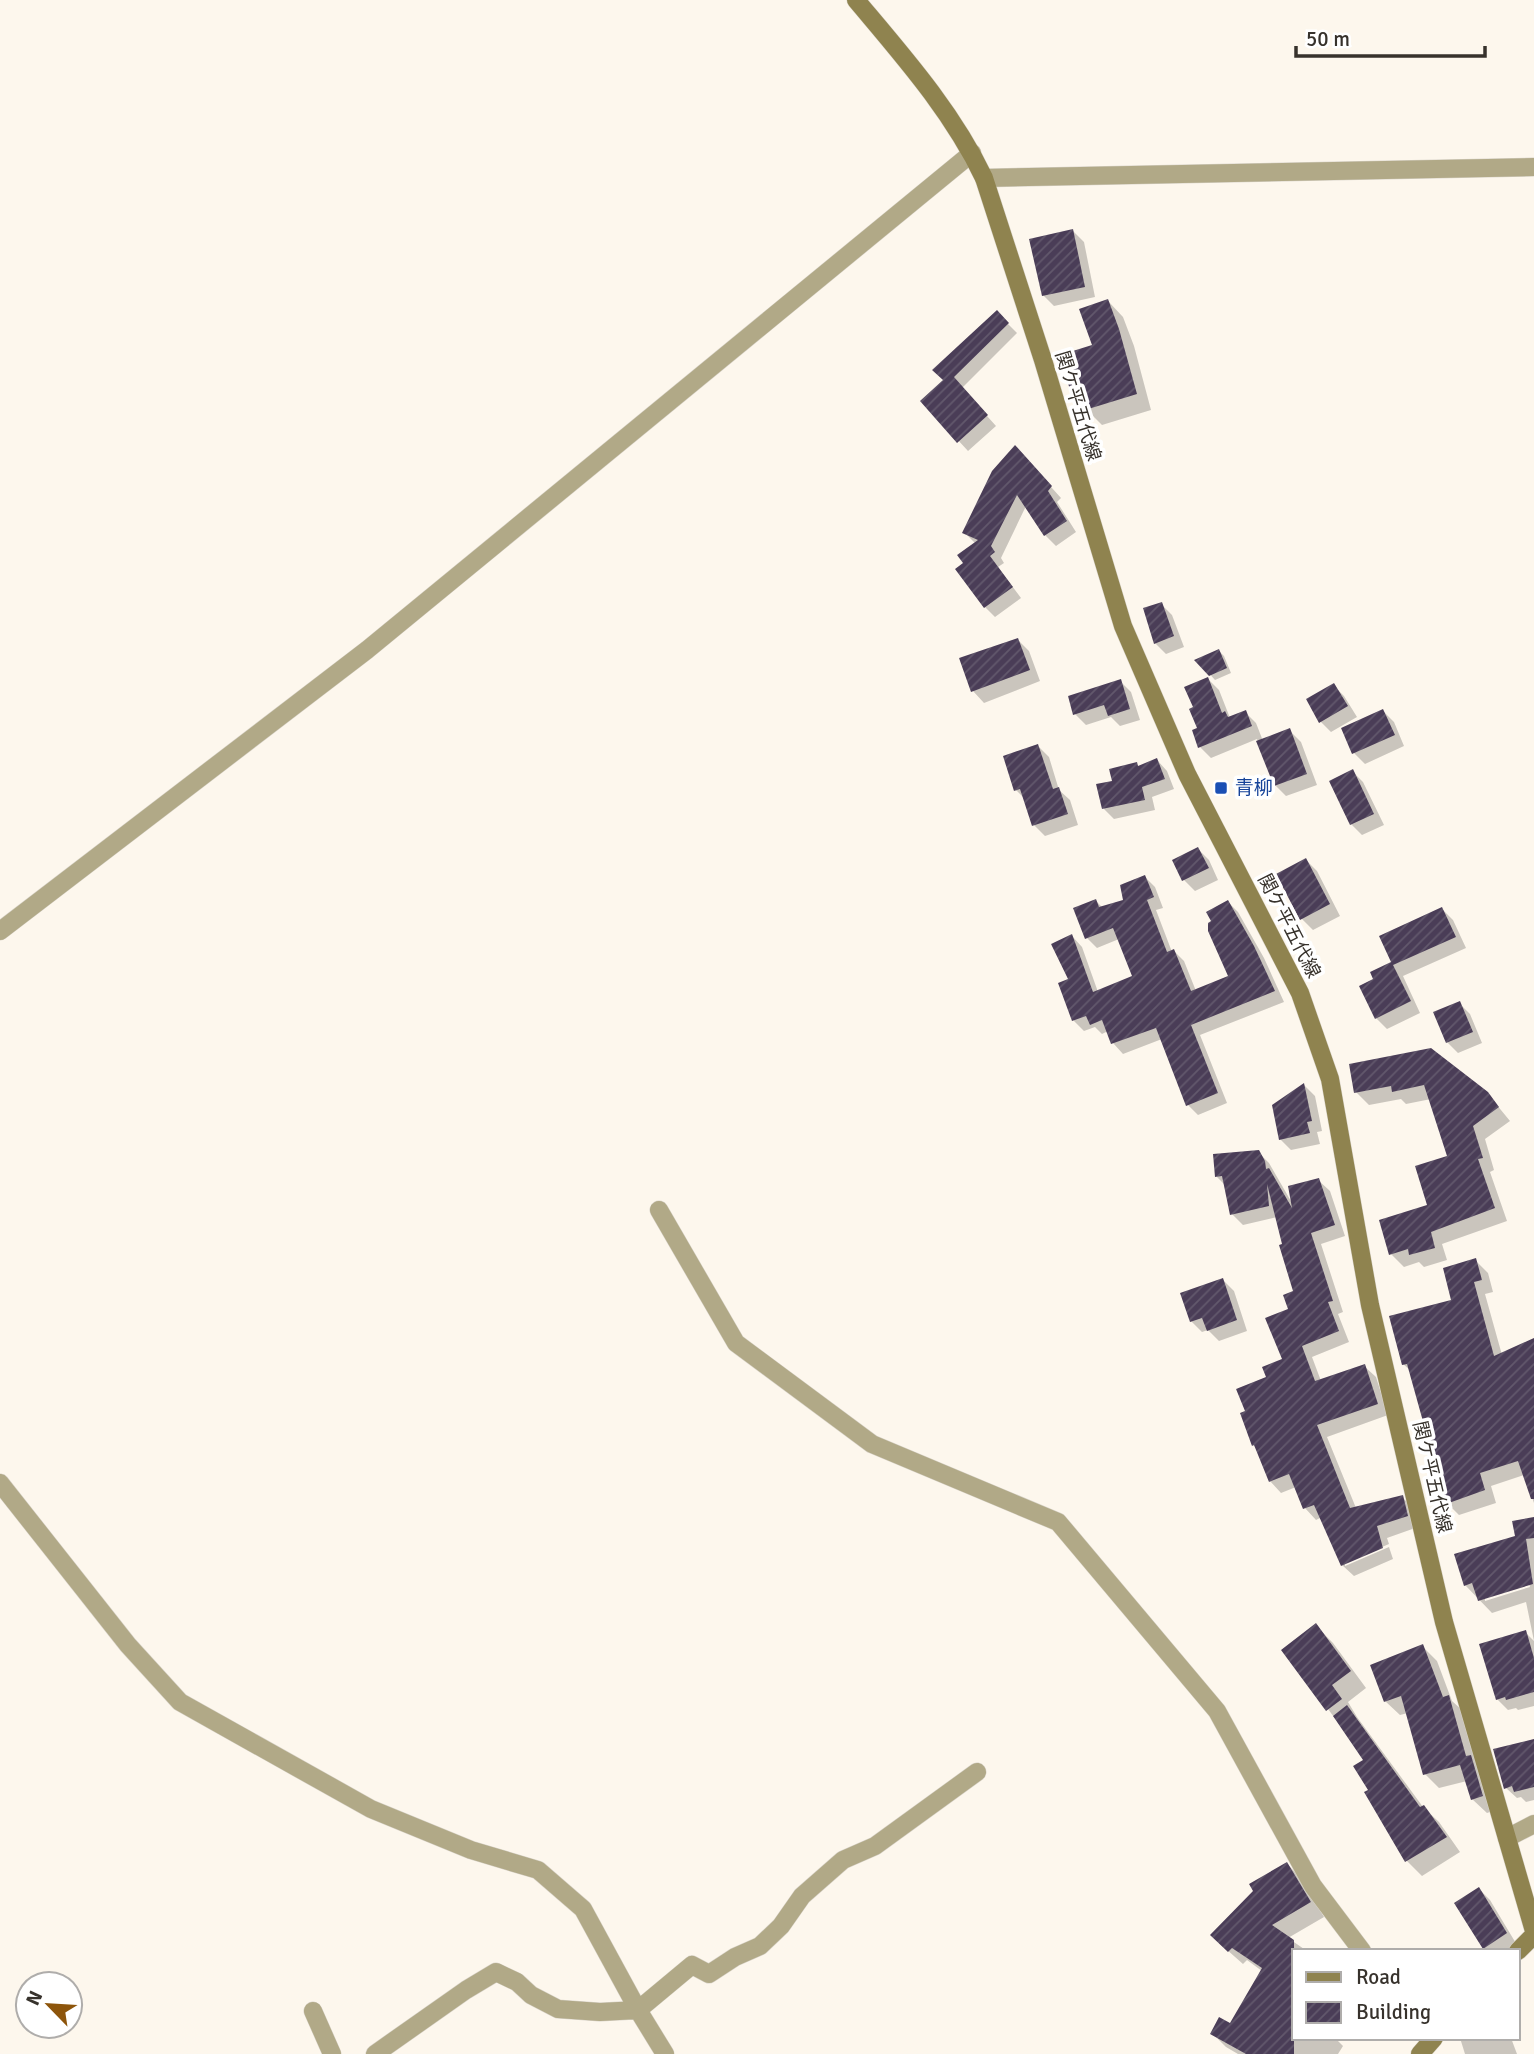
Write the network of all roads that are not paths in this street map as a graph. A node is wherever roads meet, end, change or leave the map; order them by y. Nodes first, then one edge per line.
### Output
1 (856, 0) edge
2 (972, 153) junction
3 (1534, 167) edge
4 (984, 178) junction
5 (0, 931) edge
6 (659, 1210) dead end
7 (0, 1483) edge
8 (977, 1772) dead end
9 (1534, 1824) edge
10 (1507, 1838) junction
11 (1534, 1933) edge
12 (1360, 1949) edge
13 (1520, 1949) edge
14 (638, 2010) junction
15 (313, 2011) dead end
16 (1432, 2040) edge
17 (332, 2054) edge
18 (375, 2054) edge
19 (665, 2054) edge
20 (1420, 2054) edge

1 - 2 main road, 関ケ平五代線
2 - 4 main road, 関ケ平五代線
2 - 5 street
3 - 4 street
4 - 10 main road, 関ケ平五代線
6 - 12 street
7 - 14 street
8 - 14 street
9 - 10 street
10 - 11 main road, 関ケ平五代線
11 - 13 main road, 関ケ平五代線
14 - 18 street
14 - 19 street
15 - 17 street
16 - 20 main road

